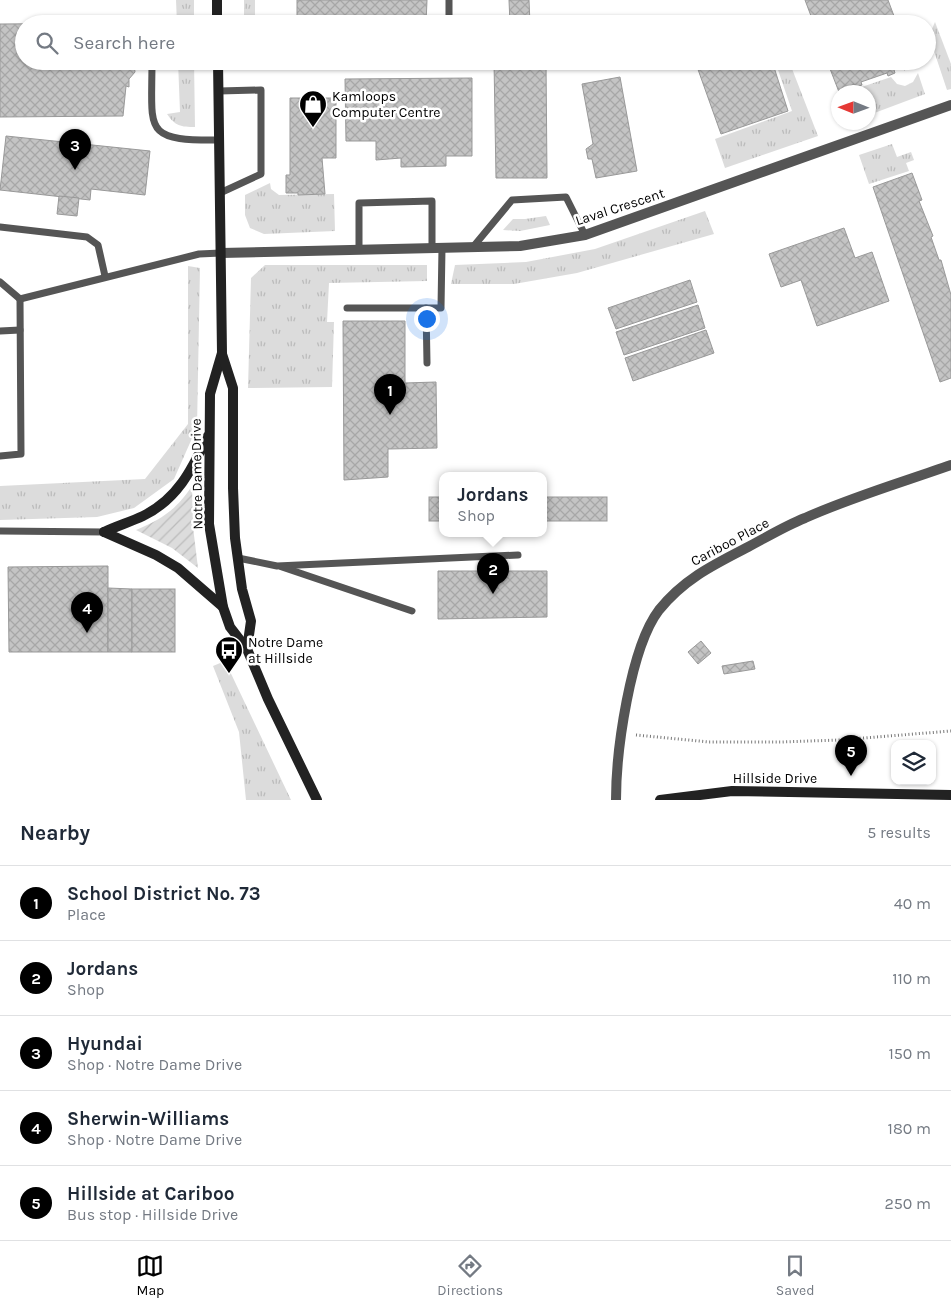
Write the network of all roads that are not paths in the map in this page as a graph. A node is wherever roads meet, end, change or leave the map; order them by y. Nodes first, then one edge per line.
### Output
1 (217, 0) edge
2 (449, 0) edge
3 (217, 15) edge
4 (450, 15) edge
5 (152, 70) edge
6 (218, 70) edge
7 (219, 92) junction
8 (951, 105) edge
9 (220, 140) junction
10 (220, 193) junction
11 (0, 226) edge
12 (585, 235) junction
13 (473, 247) junction
14 (437, 248) junction
15 (359, 249) junction
16 (221, 253) junction
17 (105, 276) junction
18 (0, 282) edge
19 (20, 299) junction
20 (348, 308) dead end
21 (426, 308) junction
22 (20, 330) junction
23 (0, 331) edge
24 (222, 353) junction
25 (427, 363) dead end
26 (210, 433) junction
27 (0, 456) edge
28 (951, 465) edge
29 (0, 531) edge
30 (104, 532) junction
31 (518, 555) dead end
32 (238, 558) junction
33 (277, 566) junction
34 (223, 607) junction
35 (412, 611) dead end
36 (247, 649) junction
37 (951, 795) edge
38 (317, 800) edge
39 (616, 800) edge
40 (660, 800) edge

1 - 3 street
2 - 4 lane
5 - 9 lane
6 - 7 street, Notre Dame Drive
7 - 9 street, Notre Dame Drive
7 - 10 lane
8 - 12 street, Laval Crescent
9 - 10 street, Notre Dame Drive
10 - 16 street, Notre Dame Drive
11 - 17 lane
12 - 13 street, Laval Crescent
12 - 13 lane
13 - 14 street, Laval Crescent
14 - 15 street, Laval Crescent
14 - 15 lane
14 - 21 lane
15 - 16 street, Laval Crescent
16 - 17 lane
16 - 24 street, Notre Dame Drive
17 - 19 lane
18 - 19 lane
19 - 22 lane
20 - 21 lane
21 - 25 lane
22 - 23 lane
22 - 27 lane
24 - 26 street, Notre Dame Drive
24 - 32 street, Notre Dame Drive
26 - 30 street
26 - 34 street, Notre Dame Drive
28 - 39 street, Cariboo Place
29 - 30 lane
30 - 34 street
31 - 33 lane
32 - 33 lane
32 - 36 street, Notre Dame Drive
33 - 35 lane
34 - 36 street, Notre Dame Drive
36 - 38 street, Notre Dame Drive
37 - 40 street, Hillside Drive

